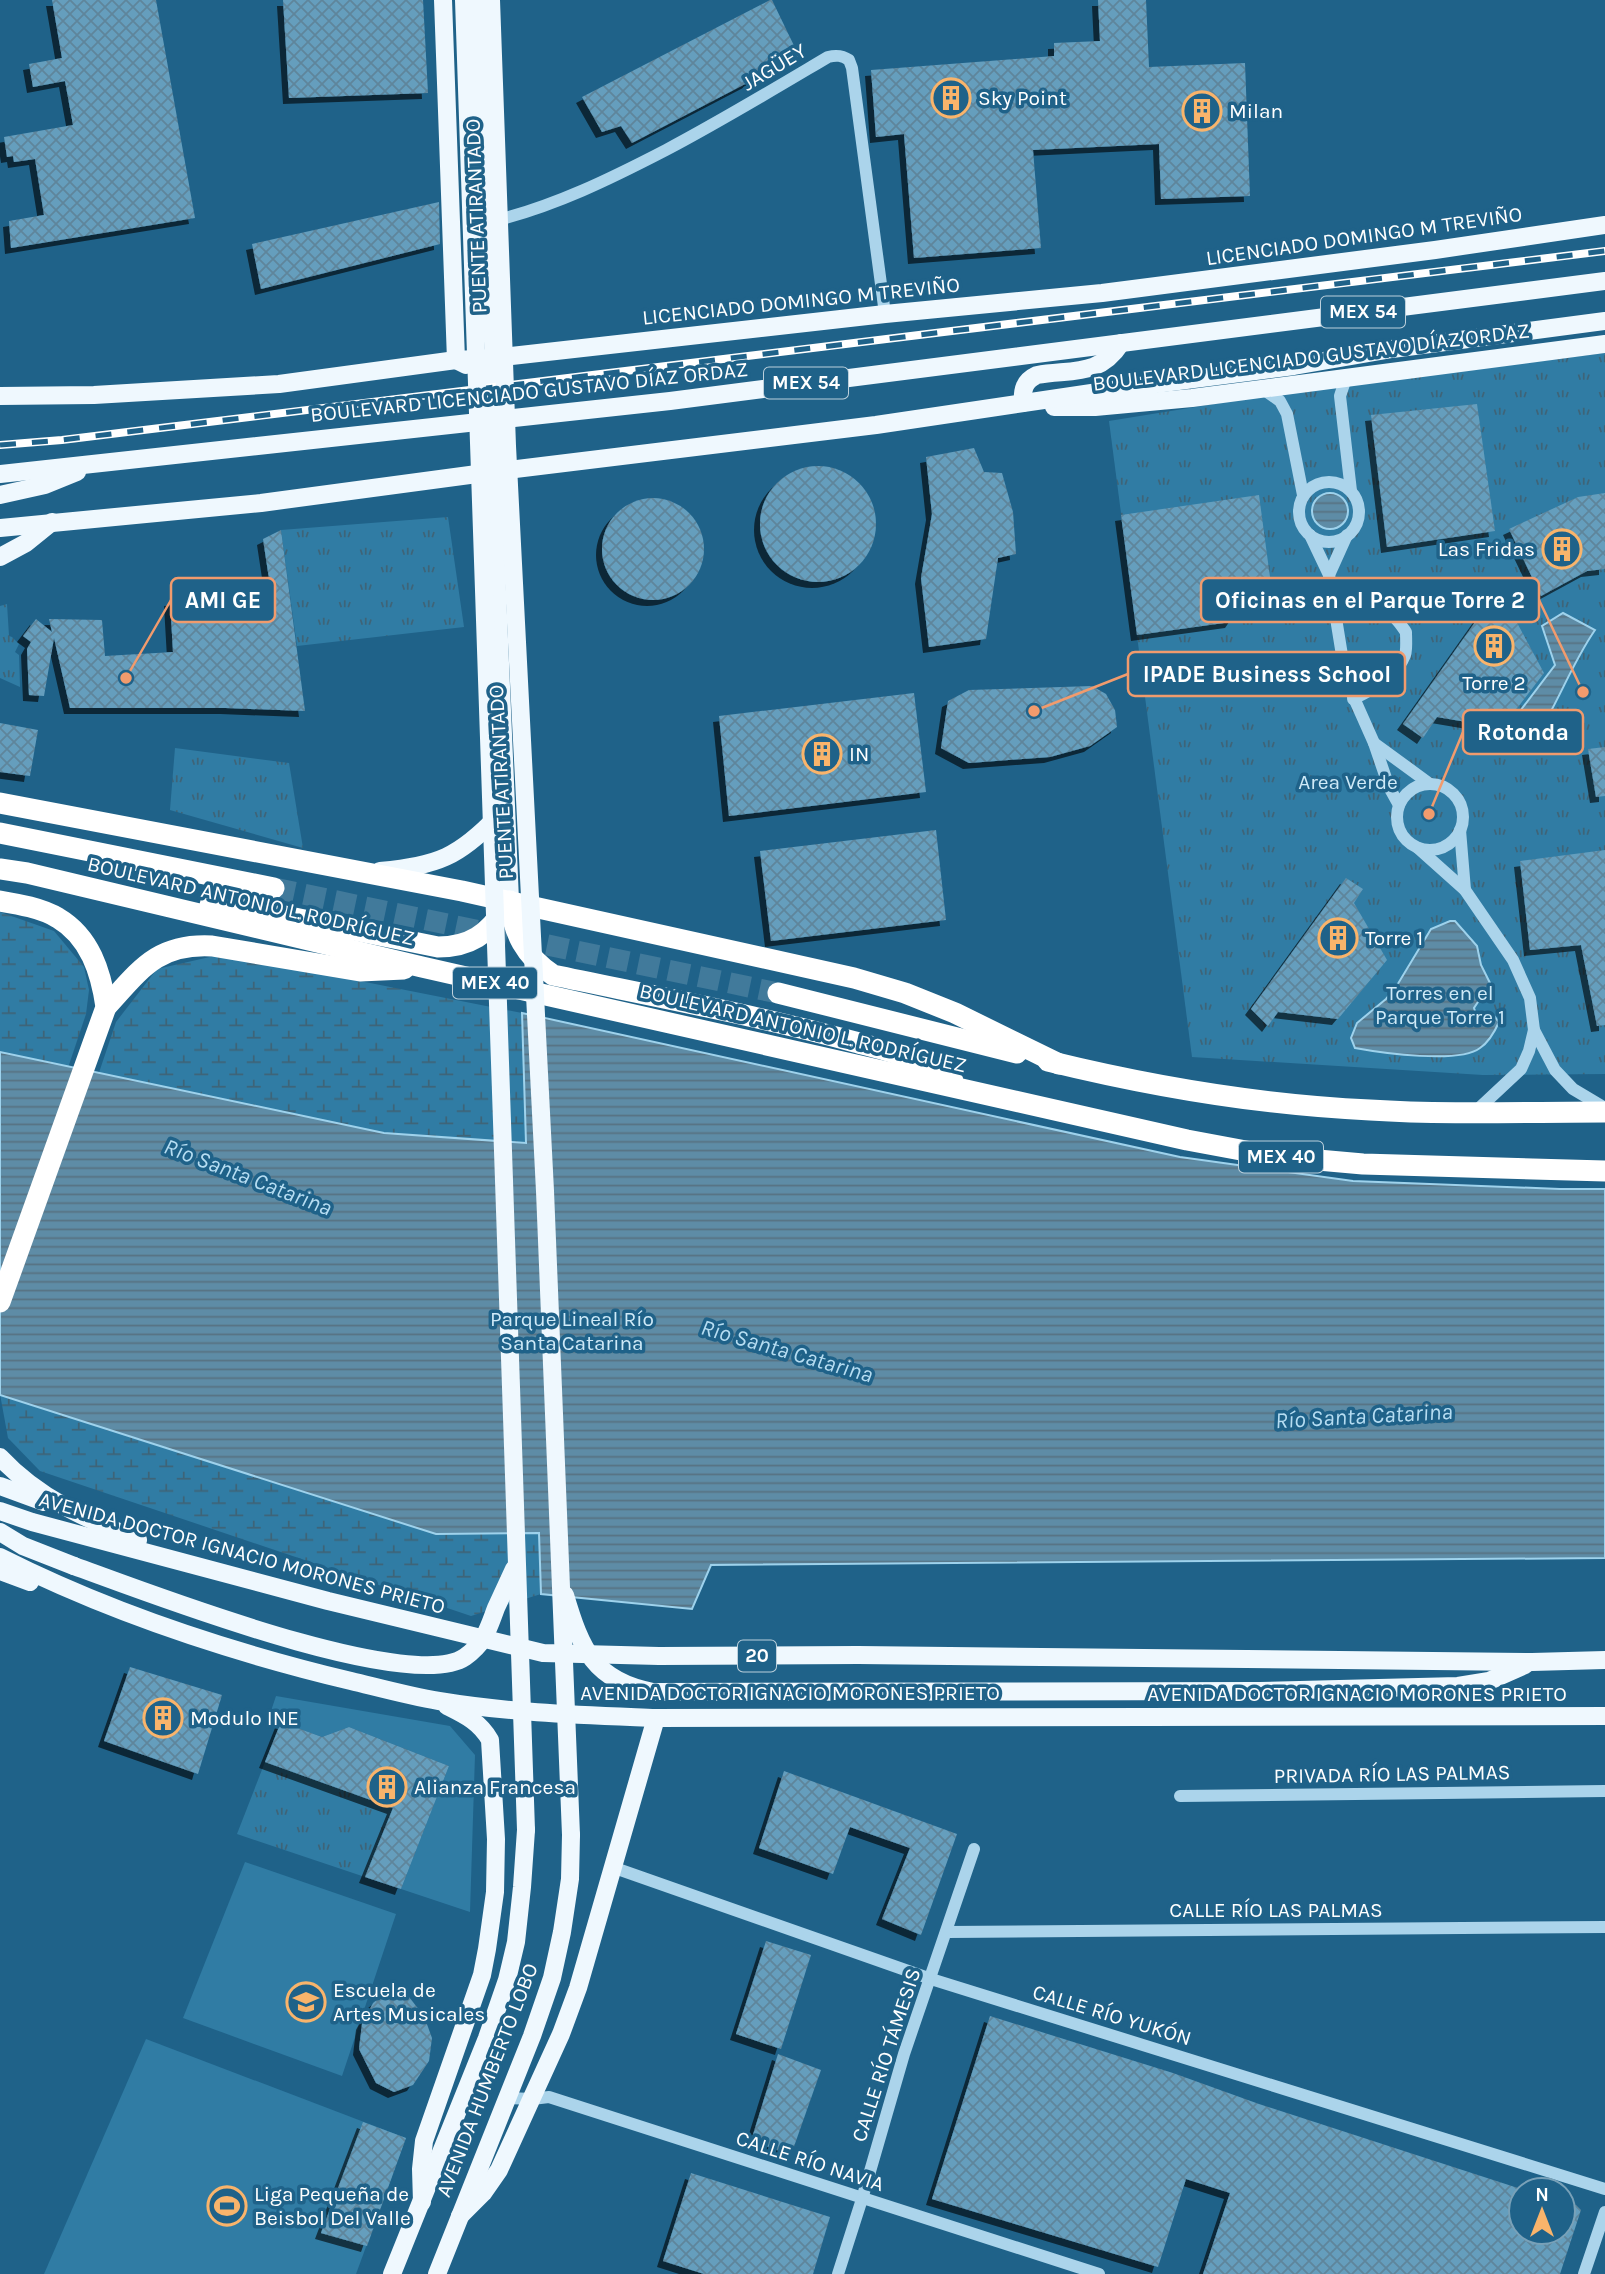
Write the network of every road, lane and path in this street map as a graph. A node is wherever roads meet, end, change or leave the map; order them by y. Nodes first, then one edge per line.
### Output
1 (443, 0) edge
2 (464, 0) edge
3 (478, 0) edge
4 (491, 0) edge
5 (486, 223) junction
6 (1605, 225) edge
7 (1605, 281) edge
8 (885, 314) junction
9 (1605, 321) edge
10 (1121, 343) junction
11 (1605, 344) edge
12 (494, 358) junction
13 (456, 360) junction
14 (488, 377) junction
15 (1346, 378) junction
16 (1262, 388) junction
17 (0, 396) edge
18 (1023, 403) junction
19 (490, 421) junction
20 (89, 465) junction
21 (492, 472) junction
22 (0, 474) edge
23 (1350, 491) junction
24 (0, 495) edge
25 (1303, 495) junction
26 (52, 522) junction
27 (0, 528) edge
28 (1310, 536) junction
29 (1347, 536) junction
30 (0, 557) edge
31 (1329, 575) junction
32 (1331, 592) junction
33 (1353, 699) junction
34 (1374, 743) junction
35 (1430, 784) junction
36 (1389, 787) junction
37 (1415, 787) junction
38 (0, 803) edge
39 (1399, 805) junction
40 (506, 808) junction
41 (1460, 830) junction
42 (0, 834) edge
43 (1418, 848) junction
44 (0, 869) edge
45 (364, 873) junction
46 (274, 888) tunnel mouth
47 (1465, 890) junction
48 (121, 896) junction
49 (0, 901) edge
50 (510, 901) junction
51 (568, 913) junction
52 (422, 967) junction
53 (543, 968) junction
54 (778, 993) tunnel mouth
55 (105, 1009) junction
56 (1534, 1030) junction
57 (1059, 1064) junction
58 (964, 1090) junction
59 (1605, 1110) edge
60 (1474, 1113) junction
61 (1605, 1171) edge
62 (0, 1302) edge
63 (0, 1457) edge
64 (0, 1486) edge
65 (67, 1510) junction
66 (0, 1511) edge
67 (0, 1532) edge
68 (558, 1562) junction
69 (516, 1563) junction
70 (203, 1567) junction
71 (1, 1570) edge
72 (1605, 1660) edge
73 (1532, 1662) junction
74 (438, 1701) junction
75 (1605, 1716) edge
76 (656, 1718) junction
77 (1605, 1791) edge
78 (1180, 1796) dead end
79 (974, 1849) dead end
80 (612, 1867) junction
81 (1605, 1927) edge
82 (947, 1932) junction
83 (931, 1979) junction
84 (508, 2098) junction
85 (532, 2099) junction
86 (1605, 2189) edge
87 (862, 2199) junction
88 (422, 2202) junction
89 (1605, 2212) edge
90 (460, 2216) junction
91 (392, 2274) edge
92 (437, 2274) edge
93 (838, 2274) edge
94 (1099, 2274) edge
95 (1584, 2274) edge

1 - 13 main road
2 - 69 main road, PUENTE ATIRANTADO, bridge
3 - 5 main road
4 - 68 main road, PUENTE ATIRANTADO, bridge
5 - 8 street, JAGÜEY
5 - 12 main road
6 - 8 main road, LICENCIADO DOMINGO M TREVIÑO
7 - 10 main road, BOULEVARD LICENCIADO GUSTAVO DÍAZ ORDAZ / MEX 54
8 - 12 main road, LICENCIADO DOMINGO M TREVIÑO
9 - 18 main road, BOULEVARD LICENCIADO GUSTAVO DÍAZ ORDAZ / MEX 54
10 - 18 main road
10 - 19 main road, BOULEVARD LICENCIADO GUSTAVO DÍAZ ORDAZ / MEX 54
11 - 15 main road, BOULEVARD LICENCIADO GUSTAVO DÍAZ ORDAZ
12 - 13 main road, LICENCIADO DOMINGO M TREVIÑO
12 - 14 main road
13 - 14 main road
13 - 17 main road, LICENCIADO DOMINGO M TREVIÑO
14 - 19 main road
15 - 16 main road, BOULEVARD LICENCIADO GUSTAVO DÍAZ ORDAZ
15 - 23 street
16 - 18 main road, BOULEVARD LICENCIADO GUSTAVO DÍAZ ORDAZ
16 - 25 street
18 - 21 main road, BOULEVARD LICENCIADO GUSTAVO DÍAZ ORDAZ / MEX 54
19 - 20 main road, BOULEVARD LICENCIADO GUSTAVO DÍAZ ORDAZ / MEX 54
19 - 21 main road
20 - 22 main road, BOULEVARD LICENCIADO GUSTAVO DÍAZ ORDAZ / MEX 54
20 - 24 main road
21 - 26 main road, BOULEVARD LICENCIADO GUSTAVO DÍAZ ORDAZ / MEX 54
21 - 40 main road
23 - 25 street
23 - 29 street
25 - 28 street
26 - 27 main road, BOULEVARD LICENCIADO GUSTAVO DÍAZ ORDAZ / MEX 54
26 - 30 main road
28 - 29 street
28 - 31 street
29 - 31 street
31 - 32 street
32 - 33 street
32 - 33 street
33 - 34 street
34 - 35 street
34 - 36 street
35 - 37 street
35 - 41 street
36 - 37 street
36 - 39 street
37 - 39 street
38 - 45 highway
39 - 43 street
40 - 45 main road
40 - 50 main road
41 - 43 street
41 - 47 street
42 - 46 highway, BOULEVARD ANTONIO L. RODRÍGUEZ
43 - 47 street
44 - 48 highway, BOULEVARD ANTONIO L. RODRÍGUEZ / MEX 40
45 - 50 highway
47 - 56 street
48 - 50 highway
48 - 52 highway, BOULEVARD ANTONIO L. RODRÍGUEZ / MEX 40
49 - 55 highway
50 - 51 highway
50 - 53 highway
51 - 53 highway
51 - 57 highway
52 - 55 highway
52 - 58 highway, BOULEVARD ANTONIO L. RODRÍGUEZ / MEX 40
53 - 58 highway
54 - 57 highway, BOULEVARD ANTONIO L. RODRÍGUEZ
55 - 62 highway
56 - 59 street
56 - 60 street
57 - 60 highway, BOULEVARD ANTONIO L. RODRÍGUEZ
58 - 61 highway, BOULEVARD ANTONIO L. RODRÍGUEZ / MEX 40
59 - 60 highway, BOULEVARD ANTONIO L. RODRÍGUEZ
63 - 65 main road
64 - 65 main road
65 - 70 main road
66 - 70 main road, AVENIDA DOCTOR IGNACIO MORONES PRIETO / 20
67 - 69 main road, bridge
68 - 73 main road, bridge
68 - 84 main road, AVENIDA HUMBERTO LOBO, bridge
69 - 88 main road, AVENIDA HUMBERTO LOBO, bridge
70 - 73 main road, AVENIDA DOCTOR IGNACIO MORONES PRIETO / 20
71 - 74 main road, AVENIDA DOCTOR IGNACIO MORONES PRIETO
72 - 73 main road, AVENIDA DOCTOR IGNACIO MORONES PRIETO / 20
74 - 76 main road, AVENIDA DOCTOR IGNACIO MORONES PRIETO
74 - 88 main road
75 - 76 main road, AVENIDA DOCTOR IGNACIO MORONES PRIETO
76 - 80 main road
77 - 78 street, PRIVADA RÍO LAS PALMAS
79 - 82 street, CALLE RÍO TÁMESIS
80 - 83 street, CALLE RÍO YUKÓN
80 - 85 main road
81 - 82 street, CALLE RÍO LAS PALMAS
82 - 83 street, CALLE RÍO TÁMESIS
83 - 86 street, CALLE RÍO YUKÓN
83 - 87 street, CALLE RÍO TÁMESIS
84 - 85 street, CALLE RÍO NAVIA
84 - 90 main road, AVENIDA HUMBERTO LOBO
85 - 87 street, CALLE RÍO NAVIA
85 - 90 main road
87 - 93 street, CALLE RÍO TÁMESIS
87 - 94 street, CALLE RÍO NAVIA
88 - 91 main road, AVENIDA HUMBERTO LOBO
89 - 95 street
90 - 92 main road, AVENIDA HUMBERTO LOBO

